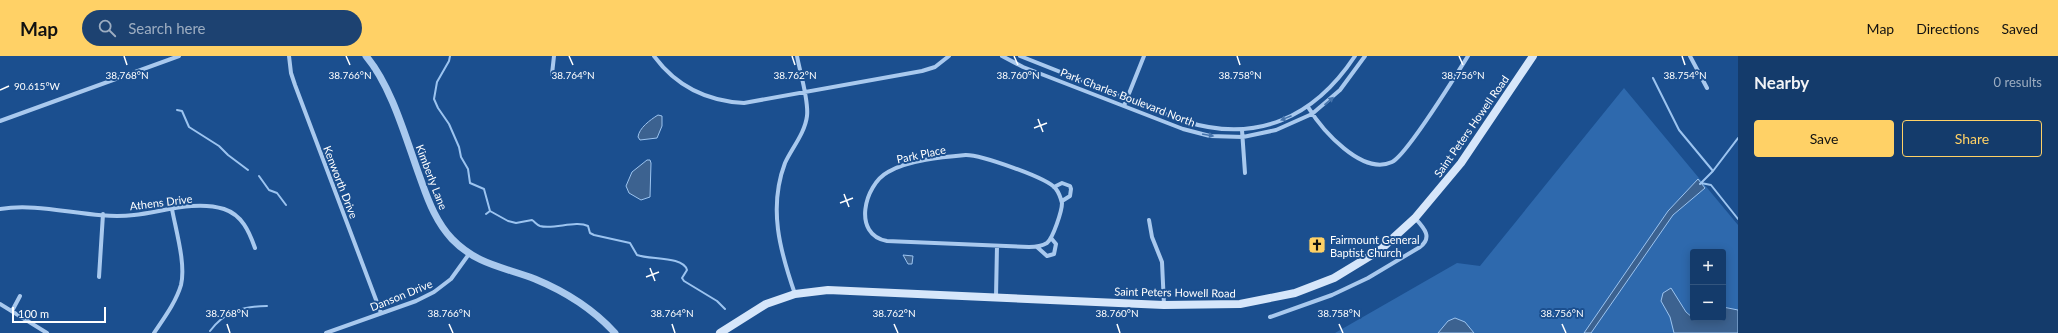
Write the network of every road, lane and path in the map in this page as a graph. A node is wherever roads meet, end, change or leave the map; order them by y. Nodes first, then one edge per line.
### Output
1 (179, 56) edge
2 (289, 56) edge
3 (366, 56) edge
4 (554, 56) edge
5 (654, 56) edge
6 (797, 56) edge
7 (949, 56) edge
8 (1002, 56) edge
9 (1020, 56) edge
10 (1144, 56) edge
11 (1355, 56) edge
12 (1365, 56) edge
13 (1468, 56) edge
14 (1533, 56) edge
15 (1690, 56) edge
16 (552, 74) dead end
17 (1707, 88) dead end
18 (804, 94) junction
19 (1127, 99) junction
20 (1124, 106) junction
21 (1308, 107) junction
22 (1312, 114) junction
23 (0, 121) edge
24 (1242, 130) junction
25 (1243, 137) junction
26 (1245, 173) dead end
27 (1054, 187) junction
28 (1062, 202) junction
29 (0, 209) edge
30 (172, 209) junction
31 (103, 214) junction
32 (1415, 218) junction
33 (1149, 220) dead end
34 (1051, 238) junction
35 (997, 246) junction
36 (1037, 247) junction
37 (255, 248) dead end
38 (469, 254) junction
39 (99, 277) dead end
40 (795, 294) junction
41 (20, 296) dead end
42 (996, 297) junction
43 (0, 304) edge
44 (1164, 305) junction
45 (12, 311) junction
46 (381, 313) junction
47 (1270, 317) dead end
48 (46, 333) edge
49 (154, 333) edge
50 (326, 333) edge
51 (616, 333) edge
52 (720, 333) edge

1 - 23 street
2 - 46 street, Kenworth Drive
3 - 38 street, Kimberly Lane
4 - 16 street
5 - 18 street
6 - 18 street
7 - 18 street
8 - 20 street, Park Charles Boulevard North
9 - 19 street, Park Charles Boulevard North
10 - 19 street
11 - 21 street, Park Charles Boulevard North
22 -> 12 street, Park Charles Boulevard North
13 - 22 street
14 - 32 main road, Saint Peters Howell Road
15 - 17 street
18 - 40 street
19 - 20 street
19 - 24 street, Park Charles Boulevard North
20 -> 25 street, Park Charles Boulevard North
21 - 22 street
21 -> 24 street, Park Charles Boulevard North
22 - 25 street, Park Charles Boulevard North
24 - 25 street
25 - 26 street
27 - 28 street
27 - 28 street, Park Place
27 - 35 street, Park Place
28 - 34 street, Park Place
29 - 31 street, Athens Drive
30 - 31 street, Athens Drive
30 - 37 street, Athens Drive
30 - 49 street
31 - 39 street
32 - 44 main road, Saint Peters Howell Road
32 - 47 street
33 - 44 street
34 - 36 street
34 - 36 street, Park Place
35 - 36 street, Park Place
35 - 42 street
38 - 46 street, Danson Drive
38 - 51 street, Kimberly Lane
40 - 42 main road, Saint Peters Howell Road
40 - 52 main road, Saint Peters Howell Road
41 - 45 street
42 - 44 main road, Saint Peters Howell Road
43 - 45 street
45 - 48 street
46 - 50 street, Danson Drive

